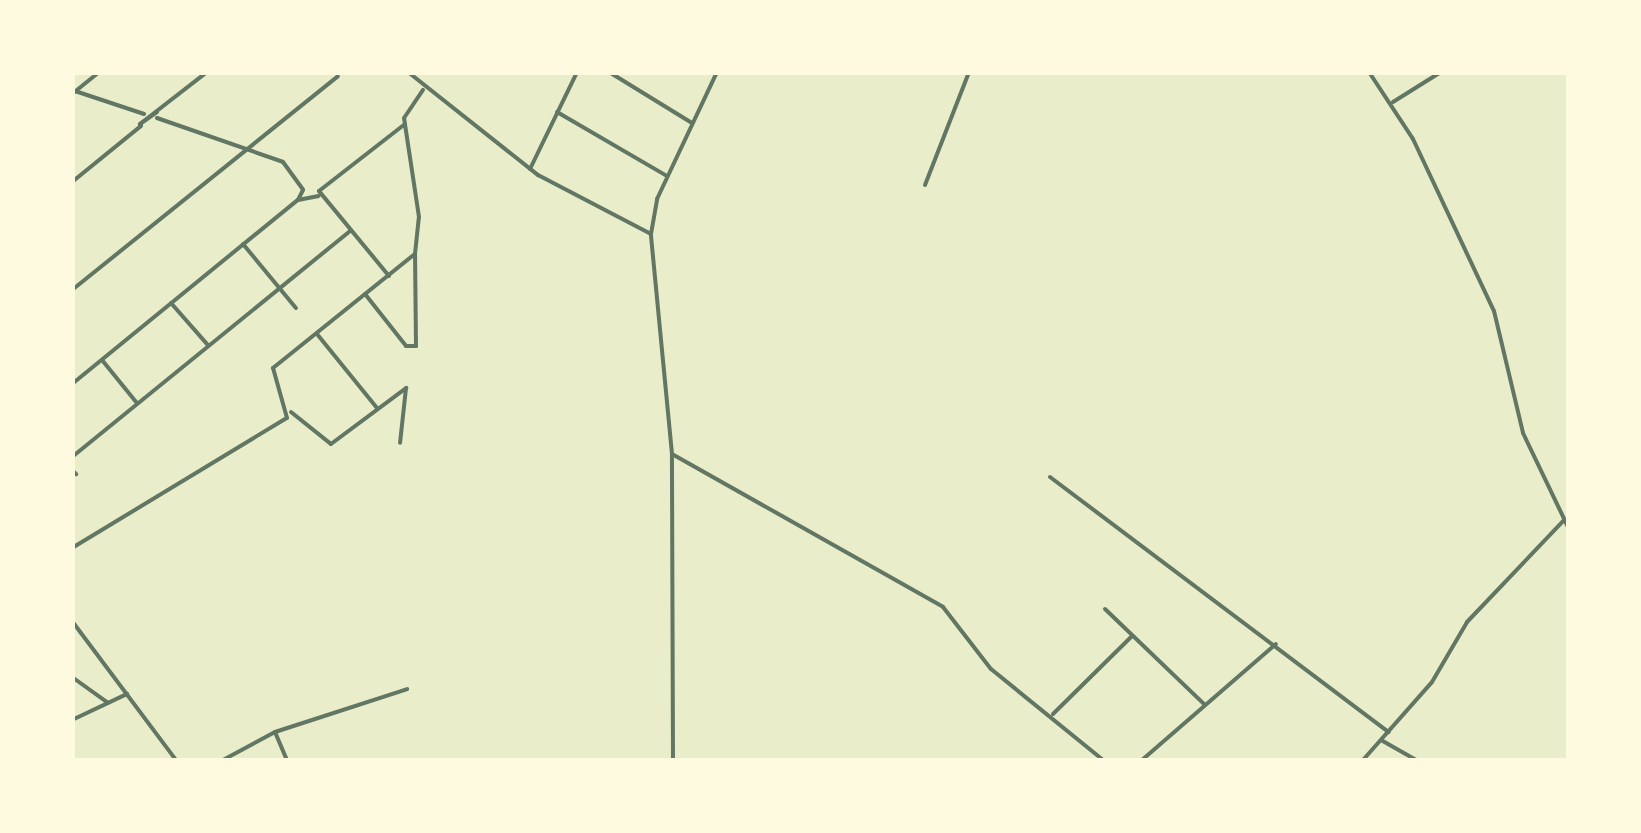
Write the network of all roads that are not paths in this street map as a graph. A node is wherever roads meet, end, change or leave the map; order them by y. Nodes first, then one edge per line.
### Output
1 (99, 72) edge
2 (206, 72) edge
3 (408, 72) edge
4 (577, 72) edge
5 (609, 72) edge
6 (717, 72) edge
7 (968, 72) edge
8 (1369, 72) edge
9 (1441, 72) edge
10 (338, 76) dead end
11 (423, 90) junction
12 (74, 92) edge
13 (1394, 102) junction
14 (557, 112) junction
15 (144, 114) junction
16 (157, 115) junction
17 (692, 123) junction
18 (404, 124) junction
19 (141, 126) junction
20 (246, 148) junction
21 (530, 169) junction
22 (666, 176) junction
23 (72, 182) edge
24 (925, 185) dead end
25 (320, 196) junction
26 (298, 200) junction
27 (350, 231) junction
28 (651, 234) junction
29 (243, 244) junction
30 (414, 254) junction
31 (388, 276) junction
32 (280, 288) junction
33 (72, 290) edge
34 (365, 294) junction
35 (171, 302) junction
36 (296, 308) dead end
37 (316, 334) junction
38 (209, 346) junction
39 (102, 360) junction
40 (72, 384) edge
41 (138, 404) junction
42 (378, 408) junction
43 (291, 412) junction
44 (400, 443) dead end
45 (672, 454) junction
46 (72, 457) edge
47 (1050, 477) dead end
48 (1565, 519) junction
49 (1568, 527) edge
50 (72, 548) edge
51 (1105, 609) dead end
52 (72, 621) edge
53 (1131, 636) junction
54 (1276, 644) junction
55 (72, 677) edge
56 (407, 689) dead end
57 (129, 693) junction
58 (108, 703) junction
59 (1204, 704) junction
60 (1053, 715) junction
61 (72, 720) edge
62 (274, 732) junction
63 (1388, 732) junction
64 (1381, 740) junction
65 (176, 760) edge
66 (223, 760) edge
67 (287, 760) edge
68 (673, 760) edge
69 (1103, 760) edge
70 (1142, 760) edge
71 (1363, 760) edge
72 (1416, 760) edge

1 - 12 street
2 - 16 street
3 - 11 street
4 - 14 street
5 - 17 street
6 - 17 street
7 - 24 street
8 - 13 street
9 - 13 street
10 - 20 street
11 - 18 street
11 - 21 street
12 - 15 street
13 - 48 street
14 - 21 street
14 - 22 street
15 - 16 street
15 - 19 street
16 - 19 street
16 - 20 street
17 - 22 street
18 - 25 street
18 - 30 street
19 - 23 street
20 - 26 street
20 - 33 street
21 - 28 street
22 - 28 street
25 - 26 street
25 - 27 street
26 - 29 street
27 - 31 street
27 - 32 street
28 - 45 street
29 - 32 street
29 - 35 street
30 - 31 street
30 - 34 street
31 - 34 street
32 - 36 street
32 - 38 street
34 - 37 street
35 - 38 street
35 - 39 street
37 - 42 street
37 - 43 street
38 - 41 street
39 - 40 street
39 - 41 street
41 - 46 street
42 - 43 street
42 - 44 street
43 - 50 street
45 - 60 street
45 - 68 street
47 - 54 street
48 - 49 street
48 - 63 street
51 - 53 street
52 - 57 street
53 - 59 street
53 - 60 street
54 - 59 street
54 - 63 street
55 - 58 street
56 - 62 street
57 - 58 street
57 - 65 street
58 - 61 street
59 - 70 street
60 - 69 street
62 - 66 street
62 - 67 street
63 - 64 street
64 - 71 street
64 - 72 street

